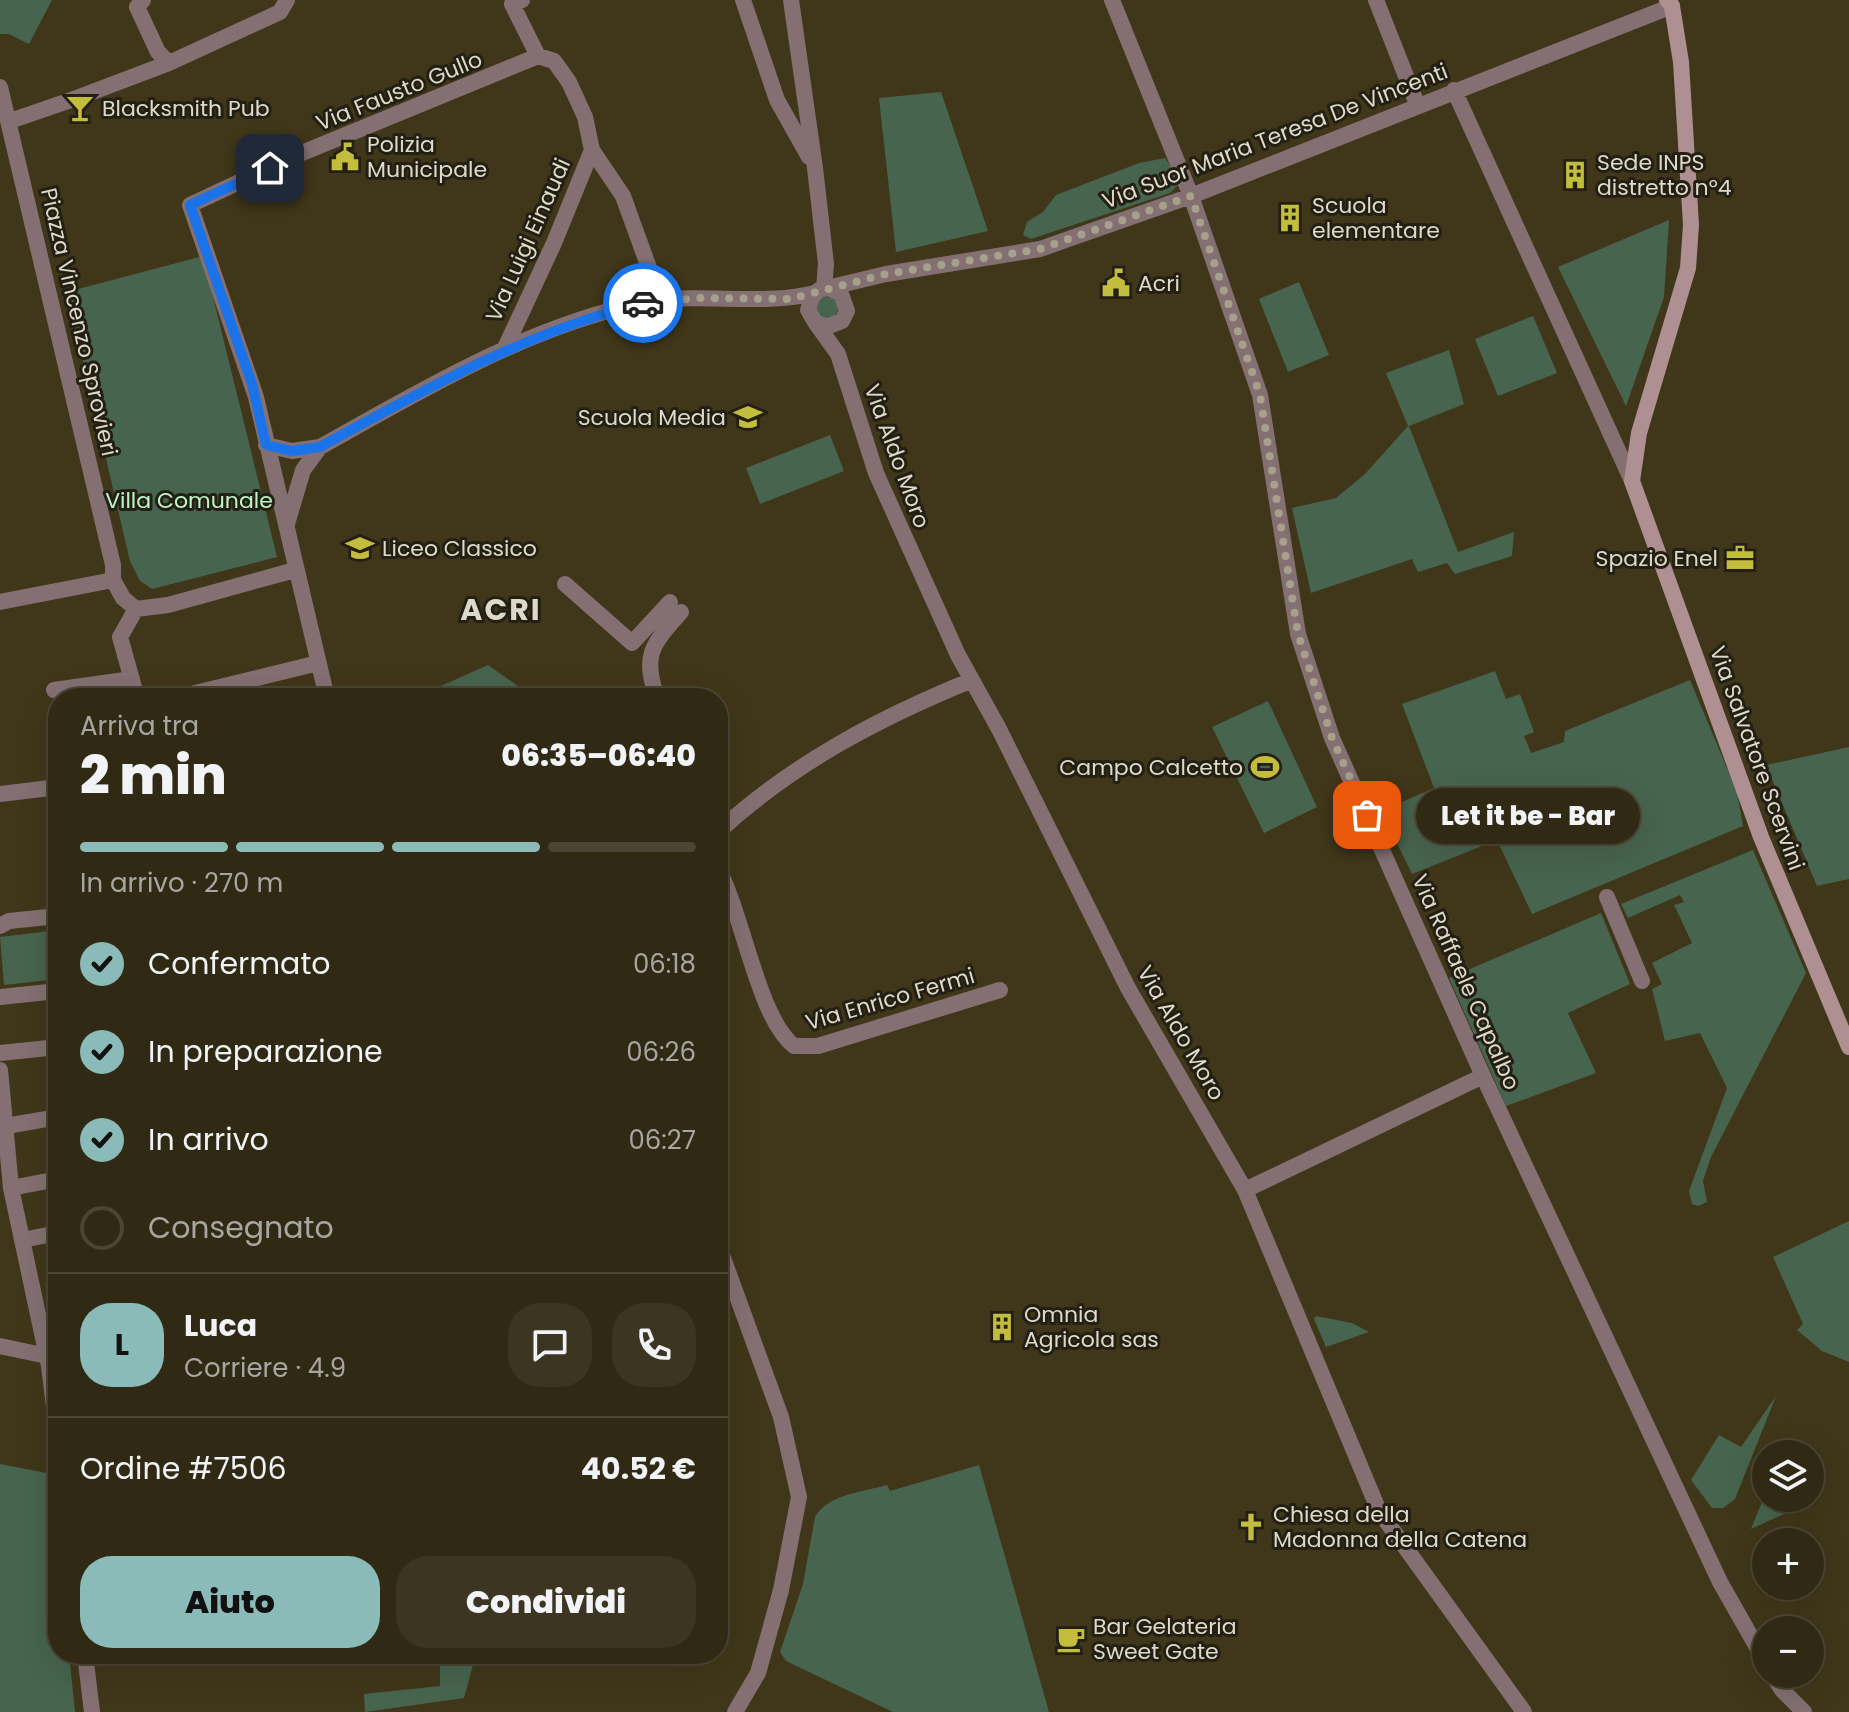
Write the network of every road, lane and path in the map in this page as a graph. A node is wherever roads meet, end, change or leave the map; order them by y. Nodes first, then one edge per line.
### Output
1 (143, 0) edge
2 (287, 0) edge
3 (743, 0) edge
4 (791, 0) edge
5 (1112, 0) edge
6 (1376, 0) edge
7 (517, 2) edge
8 (1674, 2) edge
9 (538, 56) junction
10 (169, 63) junction
11 (801, 79) junction
12 (0, 87) edge
13 (1454, 90) junction
14 (777, 100) junction
15 (1417, 104) junction
16 (10, 121) junction
17 (592, 150) junction
18 (815, 168) junction
19 (1191, 196) junction
20 (886, 274) junction
21 (823, 290) junction
22 (790, 299) junction
23 (661, 301) junction
24 (846, 313) junction
25 (812, 316) junction
26 (505, 348) junction
27 (838, 354) junction
28 (266, 445) junction
29 (320, 447) junction
30 (1632, 481) junction
31 (286, 529) junction
32 (295, 570) junction
33 (113, 580) junction
34 (565, 584) dead end
35 (0, 602) edge
36 (136, 609) junction
37 (318, 663) junction
38 (132, 679) junction
39 (972, 680) junction
40 (68, 688) edge
41 (134, 688) edge
42 (216, 688) edge
43 (324, 688) edge
44 (654, 688) edge
45 (48, 788) edge
46 (0, 794) edge
47 (728, 823) edge
48 (728, 887) edge
49 (1607, 897) dead end
50 (48, 917) edge
51 (0, 926) edge
52 (1642, 981) dead end
53 (1000, 990) dead end
54 (48, 992) edge
55 (0, 997) edge
56 (1849, 1047) edge
57 (48, 1048) edge
58 (0, 1053) edge
59 (0, 1070) edge
60 (1483, 1076) junction
61 (48, 1119) edge
62 (6, 1126) junction
63 (48, 1181) edge
64 (11, 1188) junction
65 (1245, 1190) junction
66 (48, 1235) edge
67 (22, 1240) junction
68 (728, 1271) edge
69 (0, 1346) edge
70 (47, 1356) junction
71 (48, 1364) edge
72 (1752, 1638) edge
73 (86, 1664) edge
74 (1781, 1688) edge
75 (92, 1712) edge
76 (735, 1712) edge
77 (1524, 1712) edge
78 (1804, 1712) edge

1 - 10 street
2 - 10 street
3 - 14 street
4 - 11 street
5 - 19 street, Via Raffaele Capalbo
6 - 15 street
7 - 9 street
8 - 13 street, Via Suor Maria Teresa De Vincenti
8 - 30 main road
9 - 17 street
9 - 28 street, Via Fausto Gullo
10 - 16 street
11 - 14 street
11 - 18 street
12 - 16 street, Piazza Vincenzo Sprovieri
13 - 15 street, Via Suor Maria Teresa De Vincenti
13 - 30 street
14 - 18 street
15 - 19 street, Via Suor Maria Teresa De Vincenti
16 - 33 street, Piazza Vincenzo Sprovieri
17 - 23 street
17 - 26 street, Via Luigi Einaudi
18 - 21 street
19 - 20 street, Via Suor Maria Teresa De Vincenti
19 - 60 street, Via Raffaele Capalbo
20 - 21 street, Via Suor Maria Teresa De Vincenti
20 - 24 street, Via Suor Maria Teresa De Vincenti
21 - 22 street, Via Suor Maria Teresa De Vincenti
21 - 24 street
21 - 25 street
22 - 23 street, Via Suor Maria Teresa De Vincenti
22 - 25 street
23 - 26 street, Via Suor Maria Teresa De Vincenti
24 - 25 street
24 - 27 street, Via Aldo Moro
25 - 27 street, Via Aldo Moro
26 - 29 street, Via Suor Maria Teresa De Vincenti
27 - 39 street, Via Aldo Moro
28 - 29 street
28 - 31 street
29 - 31 street
30 - 56 main road, Via Salvatore Scervini
31 - 32 street
32 - 36 street
32 - 37 street
33 - 35 street
33 - 36 street
34 - 44 street
36 - 38 street
37 - 42 street
37 - 43 street
38 - 40 street
38 - 41 street
39 - 47 street
39 - 65 street, Via Aldo Moro
45 - 46 street
48 - 53 street, Via Enrico Fermi
49 - 52 street
50 - 51 street
54 - 55 street
57 - 58 street
59 - 62 street
60 - 65 street
60 - 72 street, Via Raffaele Capalbo
61 - 62 street
62 - 64 street
63 - 64 street
64 - 67 street
65 - 77 street, Via Aldo Moro
66 - 67 street
67 - 70 street
68 - 76 street
69 - 70 street
70 - 71 street
73 - 75 street
74 - 78 street

